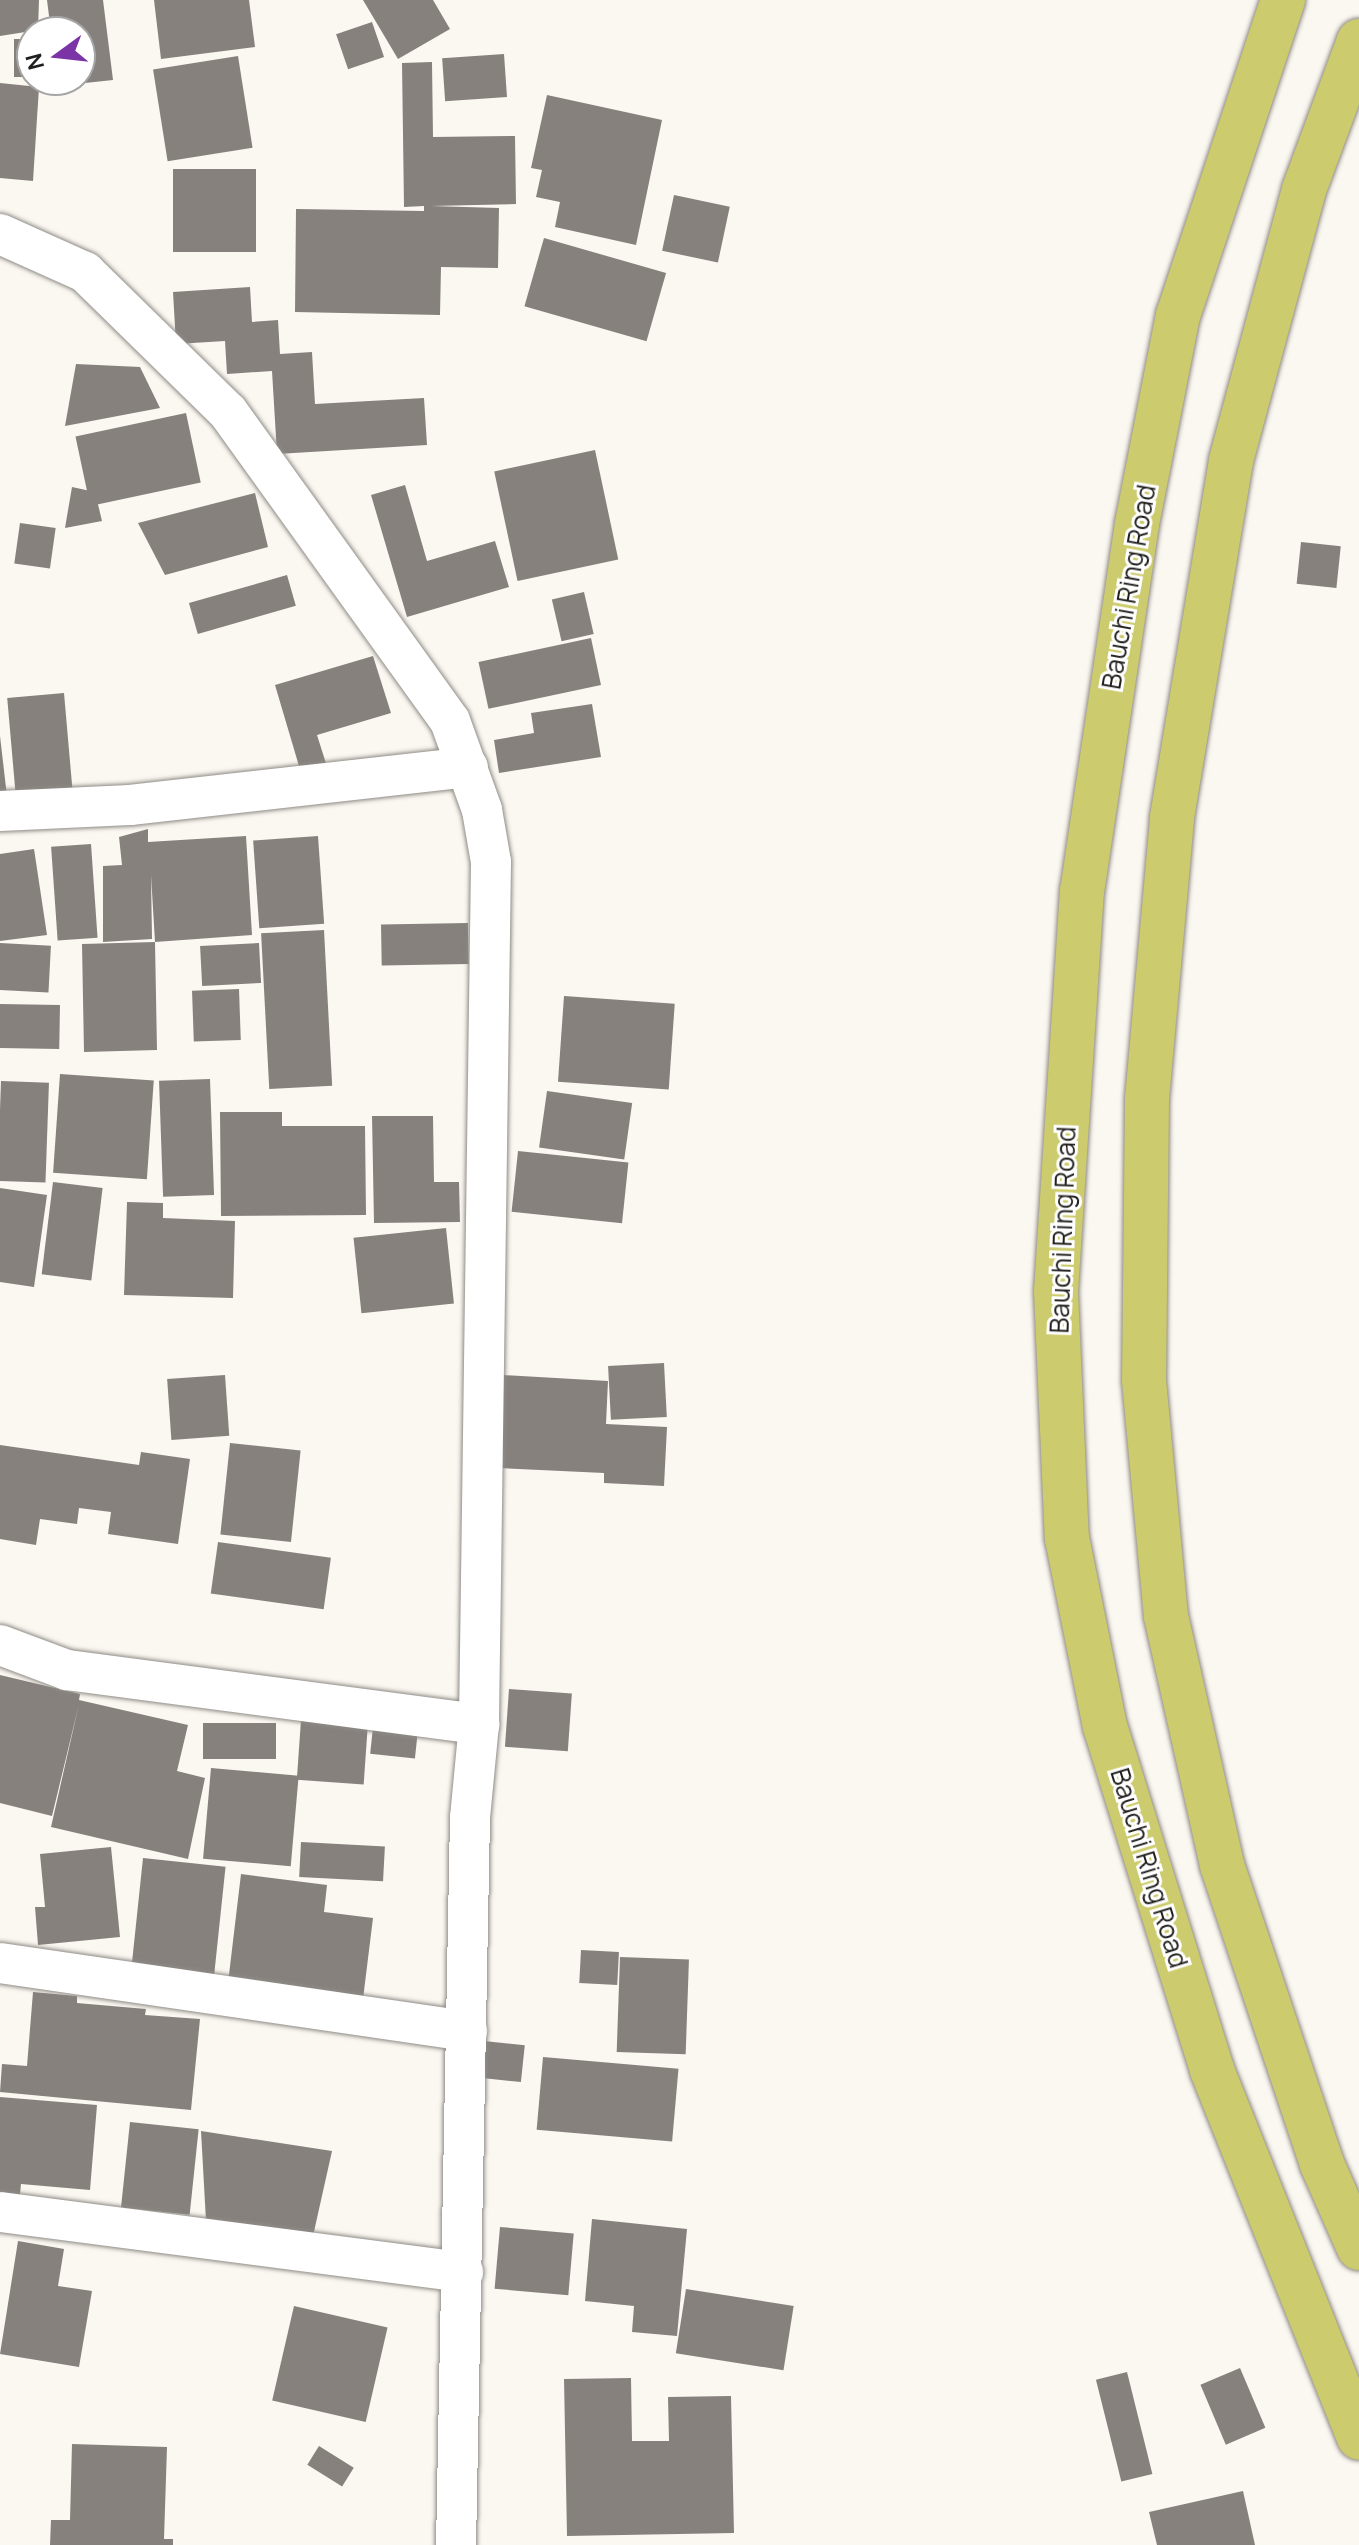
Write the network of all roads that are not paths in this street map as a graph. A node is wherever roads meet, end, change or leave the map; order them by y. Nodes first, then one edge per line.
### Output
1 (1283, 0) edge
2 (1359, 41) edge
3 (0, 234) edge
4 (468, 767) junction
5 (0, 811) edge
6 (0, 1645) edge
7 (479, 1724) junction
8 (0, 1963) edge
9 (467, 2031) junction
10 (0, 2212) edge
11 (1359, 2248) edge
12 (463, 2272) junction
13 (1359, 2438) edge
14 (456, 2545) edge

1 - 13 main road, Bauchi Ring Road
2 - 11 main road
3 - 4 street
4 - 5 street
4 - 7 street
6 - 7 street
7 - 9 street
8 - 9 street
9 - 12 street
10 - 12 street
12 - 14 street

